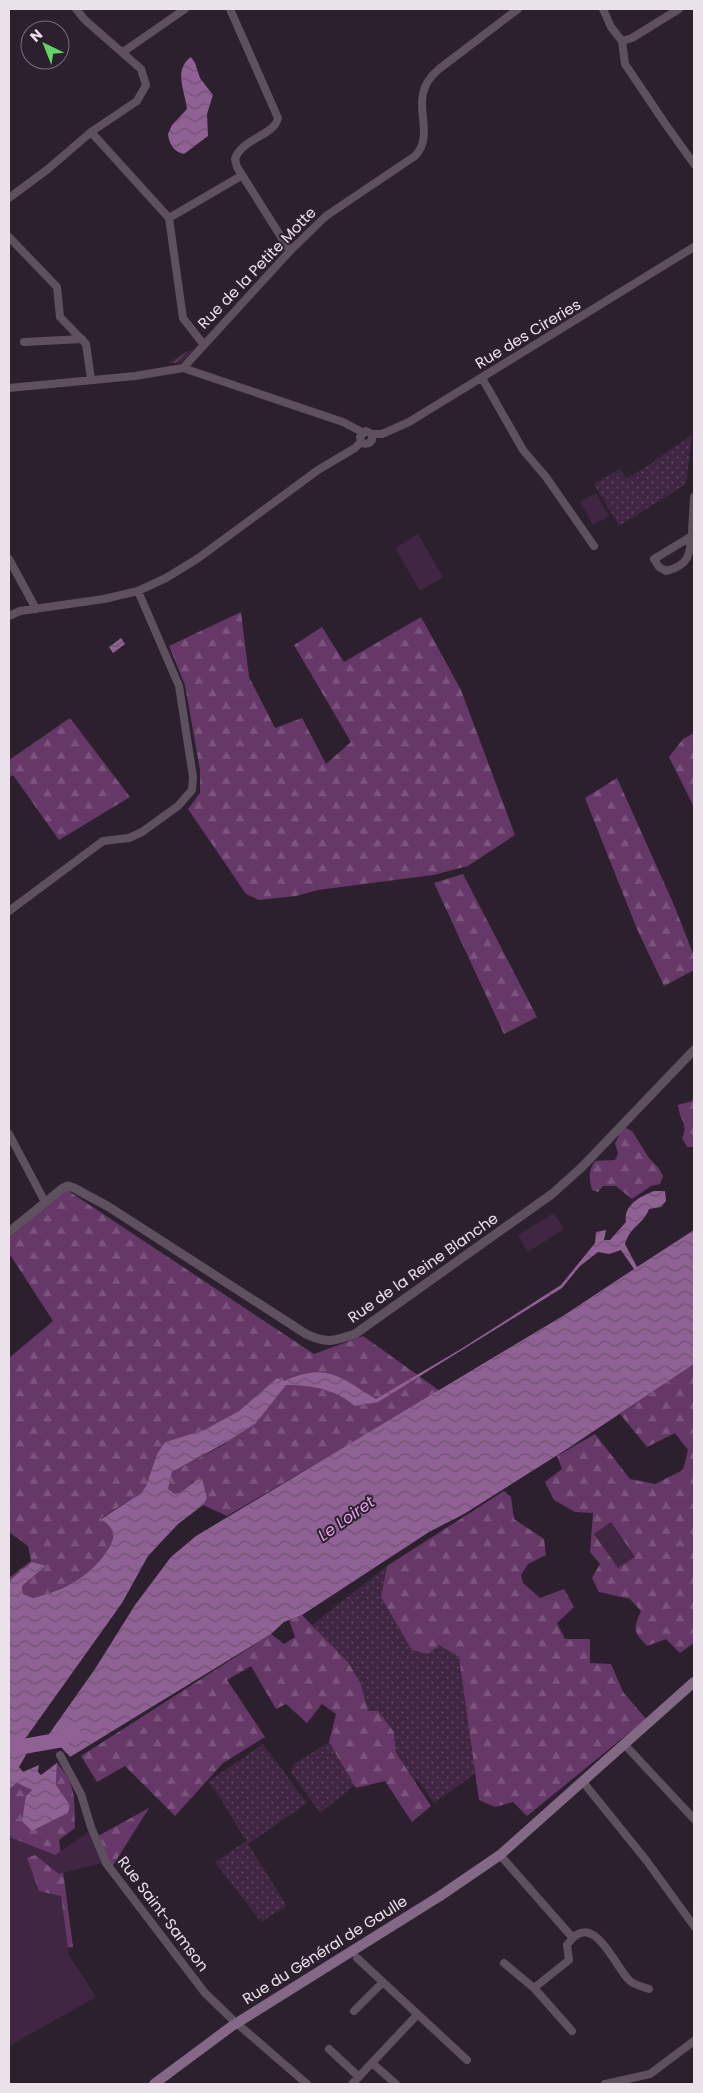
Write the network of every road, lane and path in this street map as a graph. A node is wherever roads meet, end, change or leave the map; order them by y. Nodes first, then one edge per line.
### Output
1 (76, 9) edge
2 (185, 9) edge
3 (230, 9) edge
4 (518, 9) edge
5 (603, 9) edge
6 (679, 9) edge
7 (622, 40) junction
8 (122, 52) junction
9 (91, 132) junction
10 (694, 164) edge
11 (242, 176) junction
12 (9, 198) edge
13 (169, 218) junction
14 (9, 237) edge
15 (694, 247) edge
16 (290, 251) junction
17 (82, 339) junction
18 (24, 342) dead end
19 (204, 344) junction
20 (183, 368) junction
21 (482, 378) junction
22 (91, 379) junction
23 (9, 388) edge
24 (362, 432) junction
25 (372, 434) junction
26 (361, 442) junction
27 (694, 496) edge
28 (692, 536) junction
29 (594, 546) dead end
30 (9, 559) edge
31 (138, 592) junction
32 (36, 608) junction
33 (9, 616) edge
34 (9, 910) edge
35 (694, 1050) edge
36 (9, 1134) edge
37 (45, 1202) junction
38 (9, 1232) edge
39 (694, 1682) edge
40 (694, 1690) edge
41 (627, 1747) junction
42 (60, 1755) dead end
43 (585, 1784) junction
44 (694, 1819) edge
45 (500, 1855) junction
46 (694, 1926) edge
47 (572, 1937) junction
48 (357, 1958) dead end
49 (504, 1963) dead end
50 (383, 1982) junction
51 (534, 1988) junction
52 (649, 1989) dead end
53 (354, 2011) dead end
54 (417, 2015) junction
55 (237, 2023) junction
56 (572, 2031) dead end
57 (694, 2041) edge
58 (329, 2049) dead end
59 (467, 2060) dead end
60 (372, 2063) junction
61 (360, 2077) junction
62 (154, 2084) edge
63 (307, 2084) edge
64 (352, 2084) edge
65 (396, 2084) edge
66 (605, 2084) edge

1 - 8 street
2 - 8 street
3 - 11 street
4 - 16 street, Rue de la Petite Motte
5 - 7 street
6 - 7 street
7 - 10 street
8 - 9 street
9 - 12 street
9 - 13 street
11 - 13 street
11 - 16 street
13 - 19 street
14 - 17 street
15 - 21 street, Rue des Cireries
16 - 19 street, Rue de la Petite Motte
17 - 18 street
17 - 22 street
19 - 20 street, Rue de la Petite Motte
20 - 22 street
20 - 24 street
21 - 25 street, Rue des Cireries
21 - 29 street
22 - 23 street
24 - 25 street
24 - 26 street
25 - 26 street
26 - 31 street
27 - 28 street
28 - 28 street
30 - 32 street
31 - 32 street
31 - 34 street
32 - 33 street
35 - 37 street, Rue de la Reine Blanche
36 - 37 street
37 - 38 street, Rue de la Reine Blanche
39 - 41 main road, Rue du Général de Gaulle
40 - 41 main road, Rue du Général de Gaulle
41 - 43 main road, Rue du Général de Gaulle
41 - 44 street
42 - 55 street, Rue Saint-Samson
43 - 45 main road, Rue du Général de Gaulle
43 - 46 street
45 - 47 street
45 - 55 main road, Rue du Général de Gaulle
47 - 51 street
47 - 52 street
48 - 50 street
49 - 51 street
50 - 53 street
50 - 54 street
51 - 56 street
54 - 59 street
54 - 60 street
55 - 62 main road, Rue du Général de Gaulle
55 - 63 street, Rue Saint-Samson
57 - 66 street
58 - 61 street
60 - 61 street
60 - 65 street
61 - 64 street

